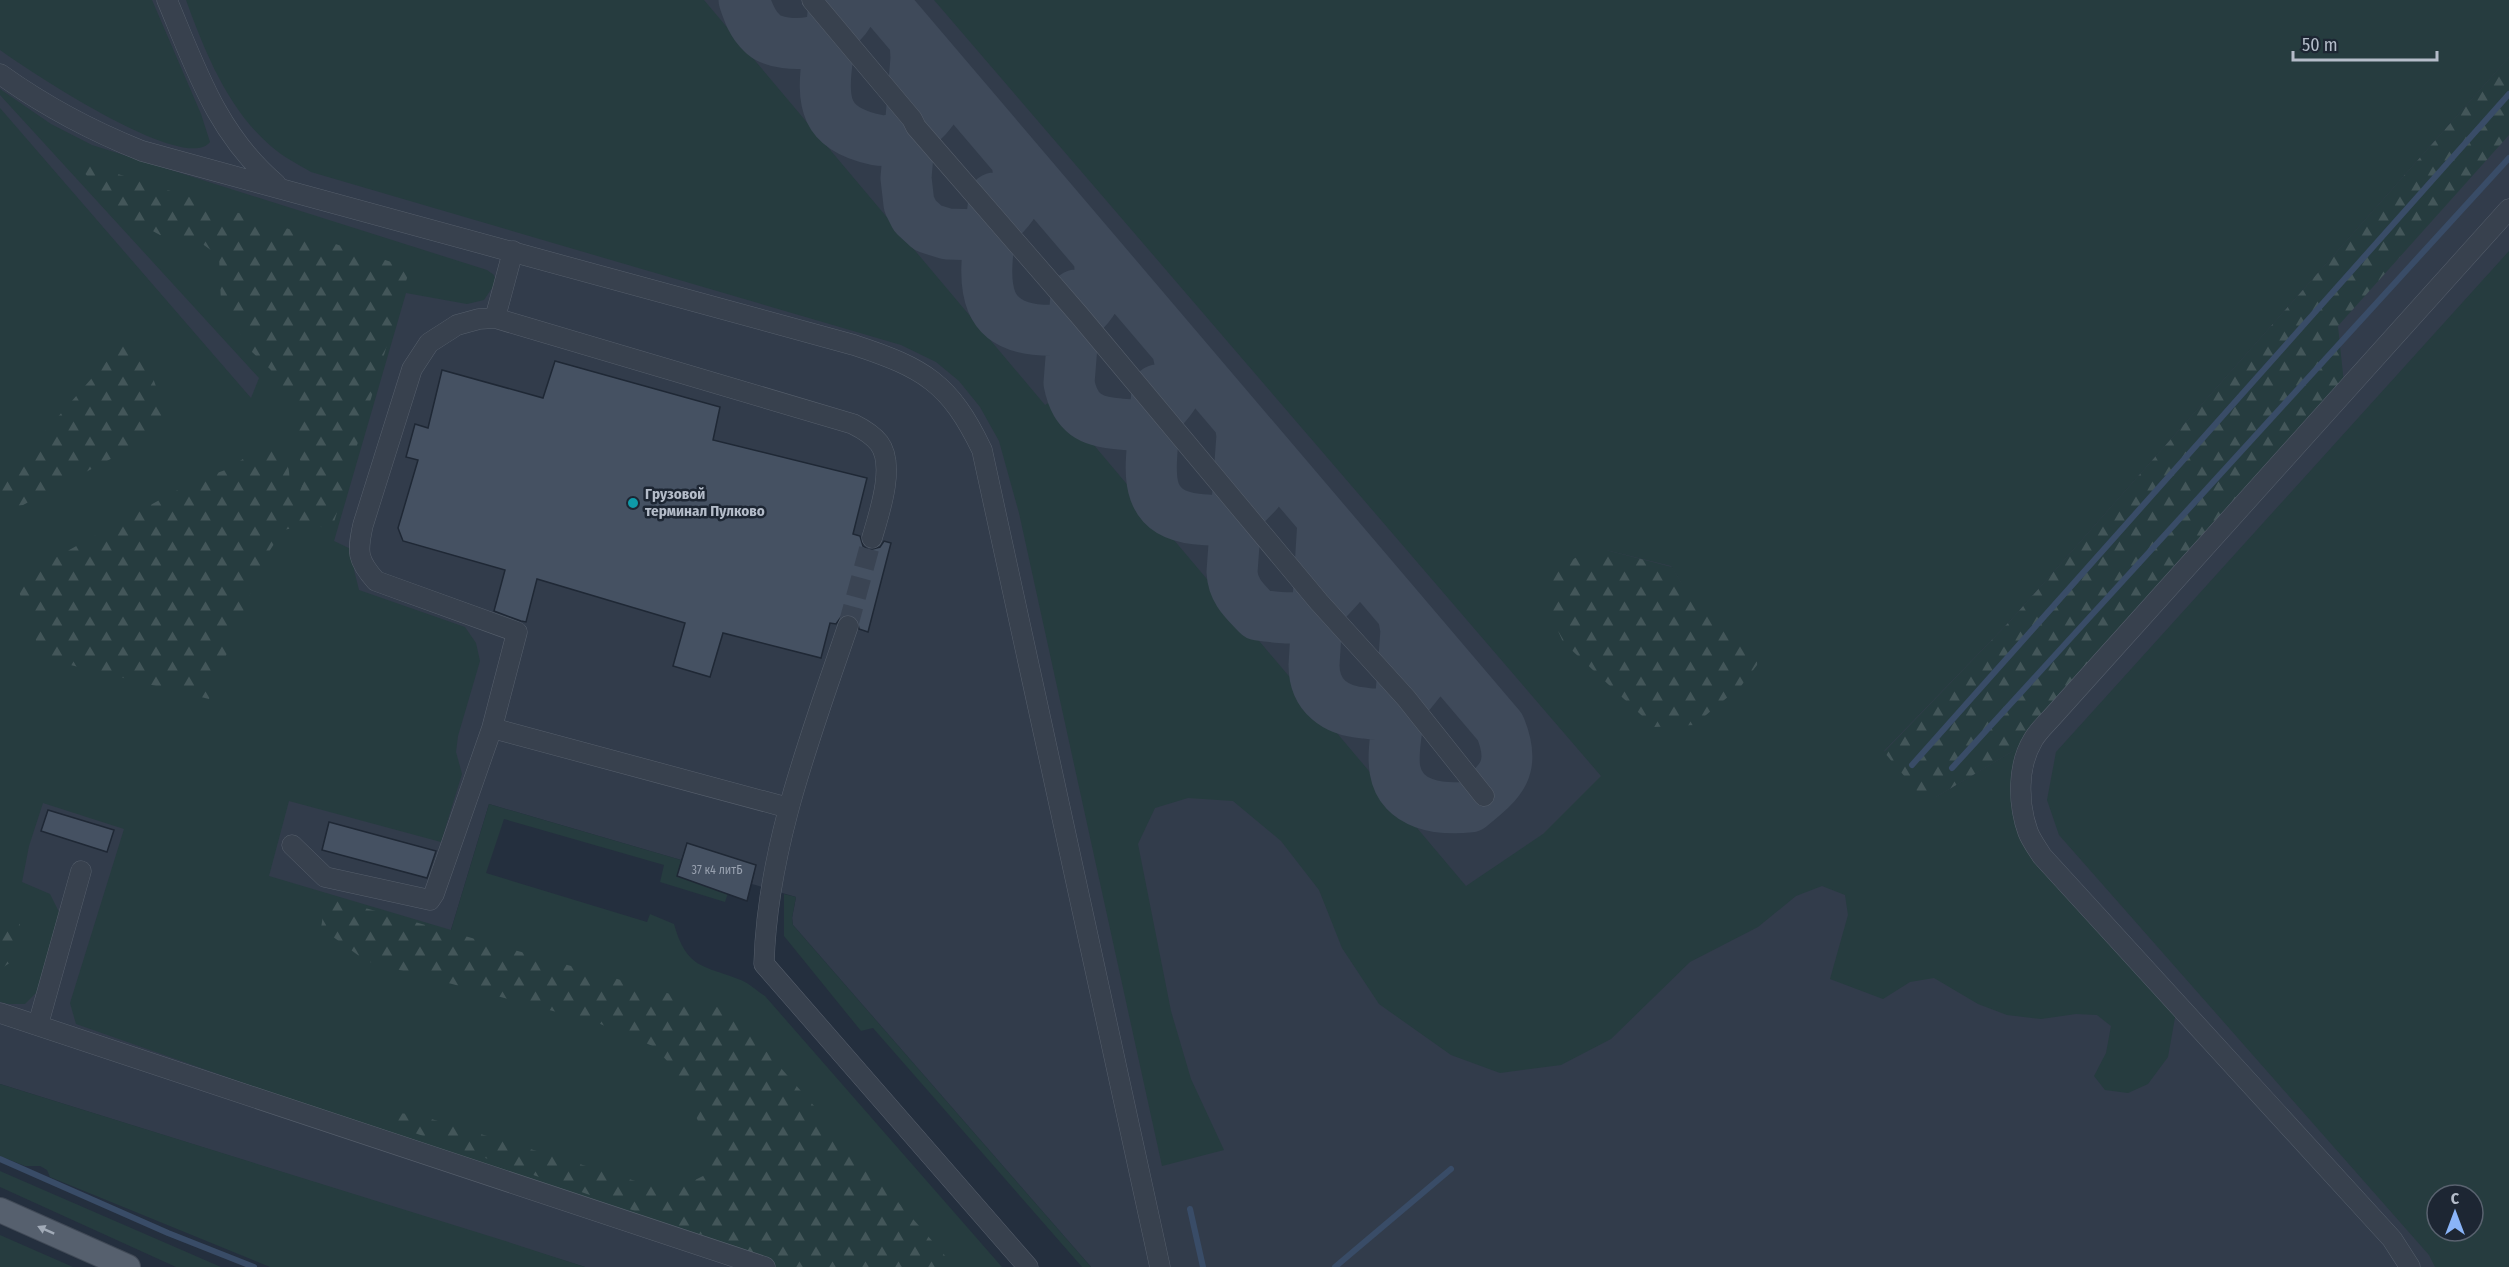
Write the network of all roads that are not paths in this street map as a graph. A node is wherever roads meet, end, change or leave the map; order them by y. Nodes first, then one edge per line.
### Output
1 (167, 0) edge
2 (812, 0) edge
3 (0, 74) edge
4 (282, 190) junction
5 (2509, 209) edge
6 (513, 251) junction
7 (495, 318) junction
8 (872, 538) tunnel mouth
9 (848, 626) tunnel mouth
10 (492, 728) junction
11 (1484, 796) dead end
12 (789, 808) junction
13 (292, 845) dead end
14 (81, 871) dead end
15 (0, 1013) edge
16 (38, 1025) junction
17 (0, 1210) edge
18 (128, 1267) edge
19 (765, 1267) edge
20 (1028, 1267) edge
21 (1160, 1267) edge
22 (2410, 1267) edge

1 - 4 street
2 - 11 street
3 - 4 street
4 - 6 street
5 - 22 street
6 - 7 street
6 - 21 street
7 - 8 street
7 - 10 street
9 - 12 street
10 - 12 street
10 - 13 street
12 - 20 street
14 - 16 street
15 - 16 street
16 - 19 street
18 -> 17 main road

